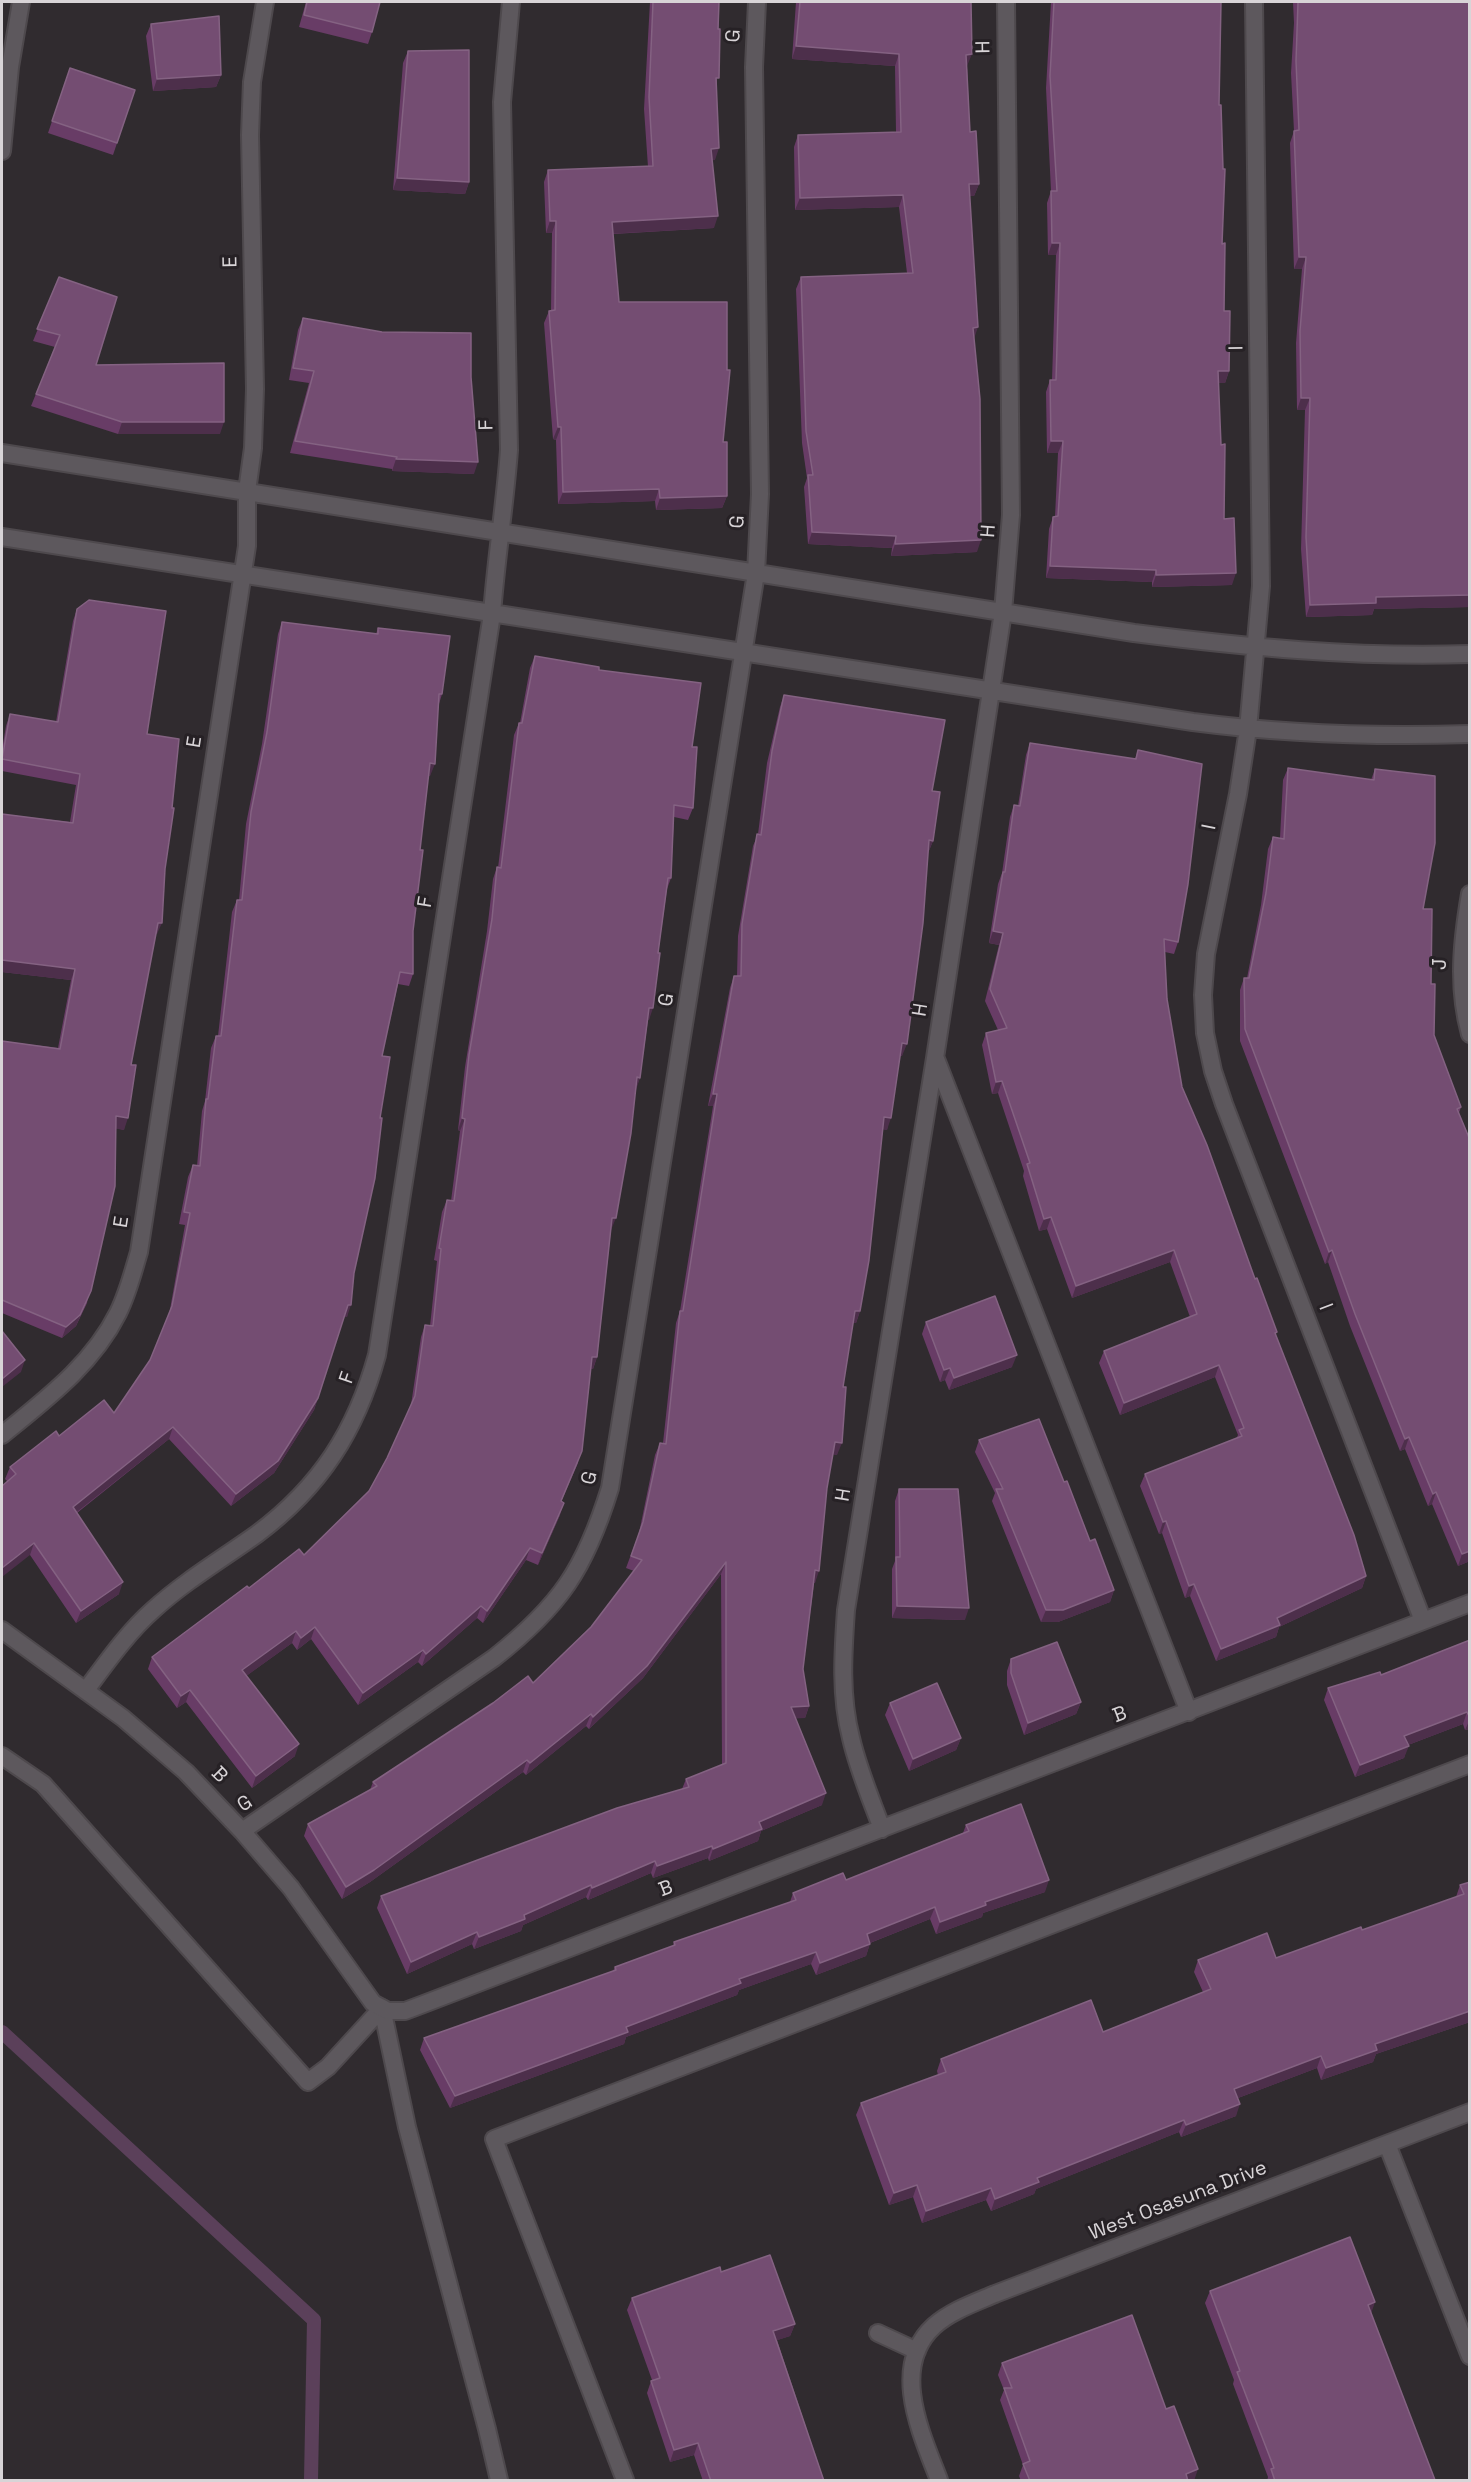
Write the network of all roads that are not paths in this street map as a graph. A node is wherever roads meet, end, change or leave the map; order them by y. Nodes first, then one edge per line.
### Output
1 (21, 2) edge
2 (265, 2) edge
3 (511, 2) edge
4 (758, 2) edge
5 (1006, 2) edge
6 (1254, 2) edge
7 (2, 152) edge
8 (2, 453) edge
9 (247, 491) junction
10 (500, 531) junction
11 (2, 537) edge
12 (756, 573) junction
13 (242, 574) junction
14 (1003, 612) junction
15 (492, 614) junction
16 (1254, 647) junction
17 (743, 652) junction
18 (1470, 654) edge
19 (992, 693) junction
20 (1248, 729) junction
21 (1470, 734) edge
22 (1470, 894) edge
23 (1470, 1034) edge
24 (935, 1058) junction
25 (2, 1435) edge
26 (1470, 1603) edge
27 (1423, 1621) junction
28 (2, 1630) edge
29 (86, 1690) junction
30 (1189, 1712) junction
31 (2, 1756) edge
32 (1470, 1764) edge
33 (882, 1829) junction
34 (242, 1831) junction
35 (382, 2008) junction
36 (1470, 2112) edge
37 (1387, 2144) junction
38 (879, 2333) dead end
39 (917, 2351) junction
40 (1470, 2356) edge
41 (499, 2481) edge
42 (625, 2481) edge
43 (939, 2481) edge

1 - 7 street
2 - 9 street, E
3 - 10 street, F
4 - 12 street, G
5 - 14 street, H
6 - 16 street, I
8 - 9 street
9 - 10 street
9 - 13 street, E
10 - 12 street
10 - 15 street, F
11 - 13 street
12 - 14 street
12 - 17 street, G
13 - 15 street
13 - 25 street, E
14 - 16 street
14 - 19 street, H
15 - 17 street
15 - 29 street, F
16 - 18 street
16 - 20 street, I
17 - 19 street
17 - 34 street, G
19 - 20 street
19 - 24 street, H
20 - 21 street
20 - 27 street, I
22 - 23 street, J
24 - 30 street
24 - 33 street, H
26 - 27 street, B
27 - 30 street, B
28 - 29 street, B
29 - 34 street, B
30 - 33 street, B
31 - 35 street
32 - 42 street
33 - 35 street, B
34 - 35 street, B
35 - 41 street
36 - 37 street, West Osasuna Drive
37 - 39 street, West Osasuna Drive
37 - 40 street
38 - 39 street
39 - 43 street, West Osasuna Drive

